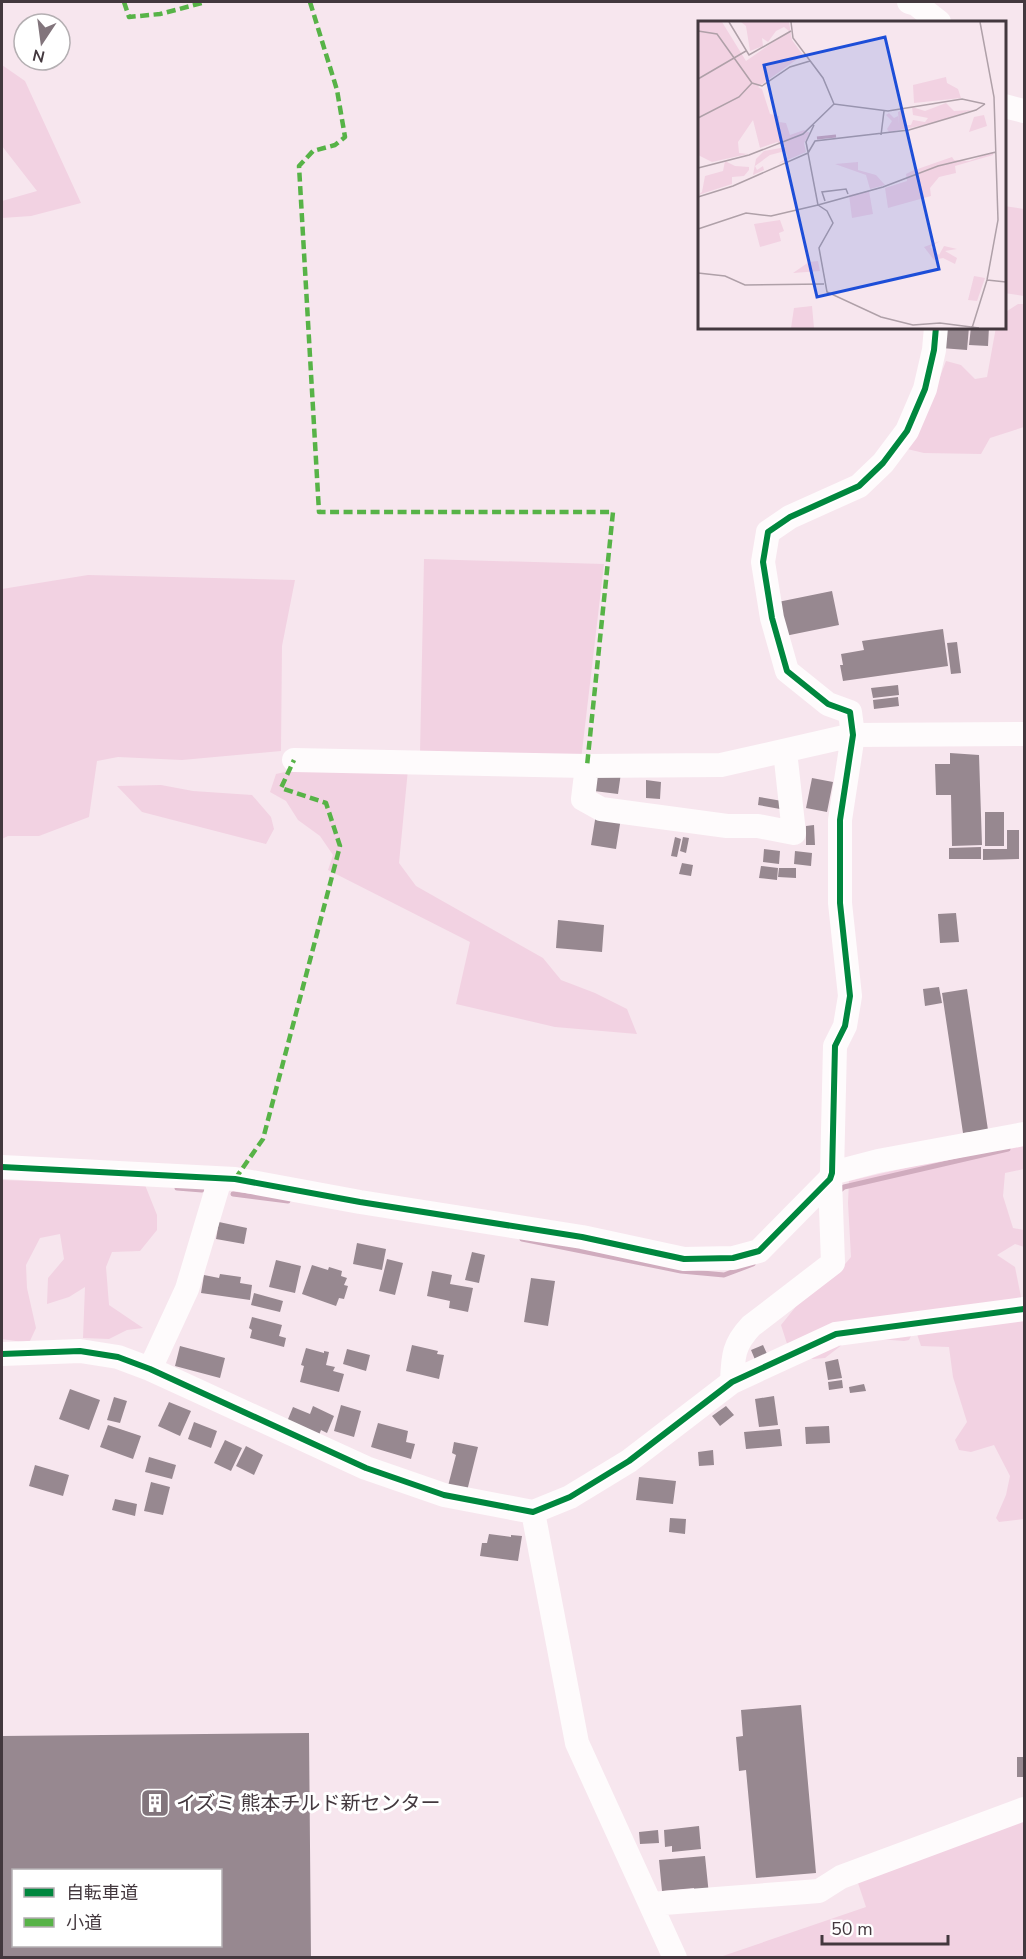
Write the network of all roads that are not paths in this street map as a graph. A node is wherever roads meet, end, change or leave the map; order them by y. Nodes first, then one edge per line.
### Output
1 (909, 2) edge
2 (938, 21) edge
3 (1005, 106) edge
4 (1024, 111) edge
5 (936, 328) edge
6 (1024, 734) edge
7 (853, 735) junction
8 (785, 751) junction
9 (294, 760) dead end
10 (587, 766) junction
11 (1024, 1134) edge
12 (2, 1167) edge
13 (831, 1176) junction
14 (220, 1179) junction
15 (1024, 1309) edge
16 (2, 1354) edge
17 (150, 1369) junction
18 (732, 1382) junction
19 (533, 1512) junction
20 (1024, 1809) edge
21 (651, 1905) junction
22 (675, 1958) edge

1 - 2 street
3 - 4 street
5 - 7 street
6 - 7 street
7 - 8 street
7 - 13 street
8 - 10 street
8 - 10 street
9 - 10 street
11 - 13 street
12 - 14 street
13 - 14 street
13 - 18 street
14 - 17 street
15 - 18 street
16 - 17 street
17 - 19 street
18 - 19 street
19 - 21 street
20 - 21 street
21 - 22 street

